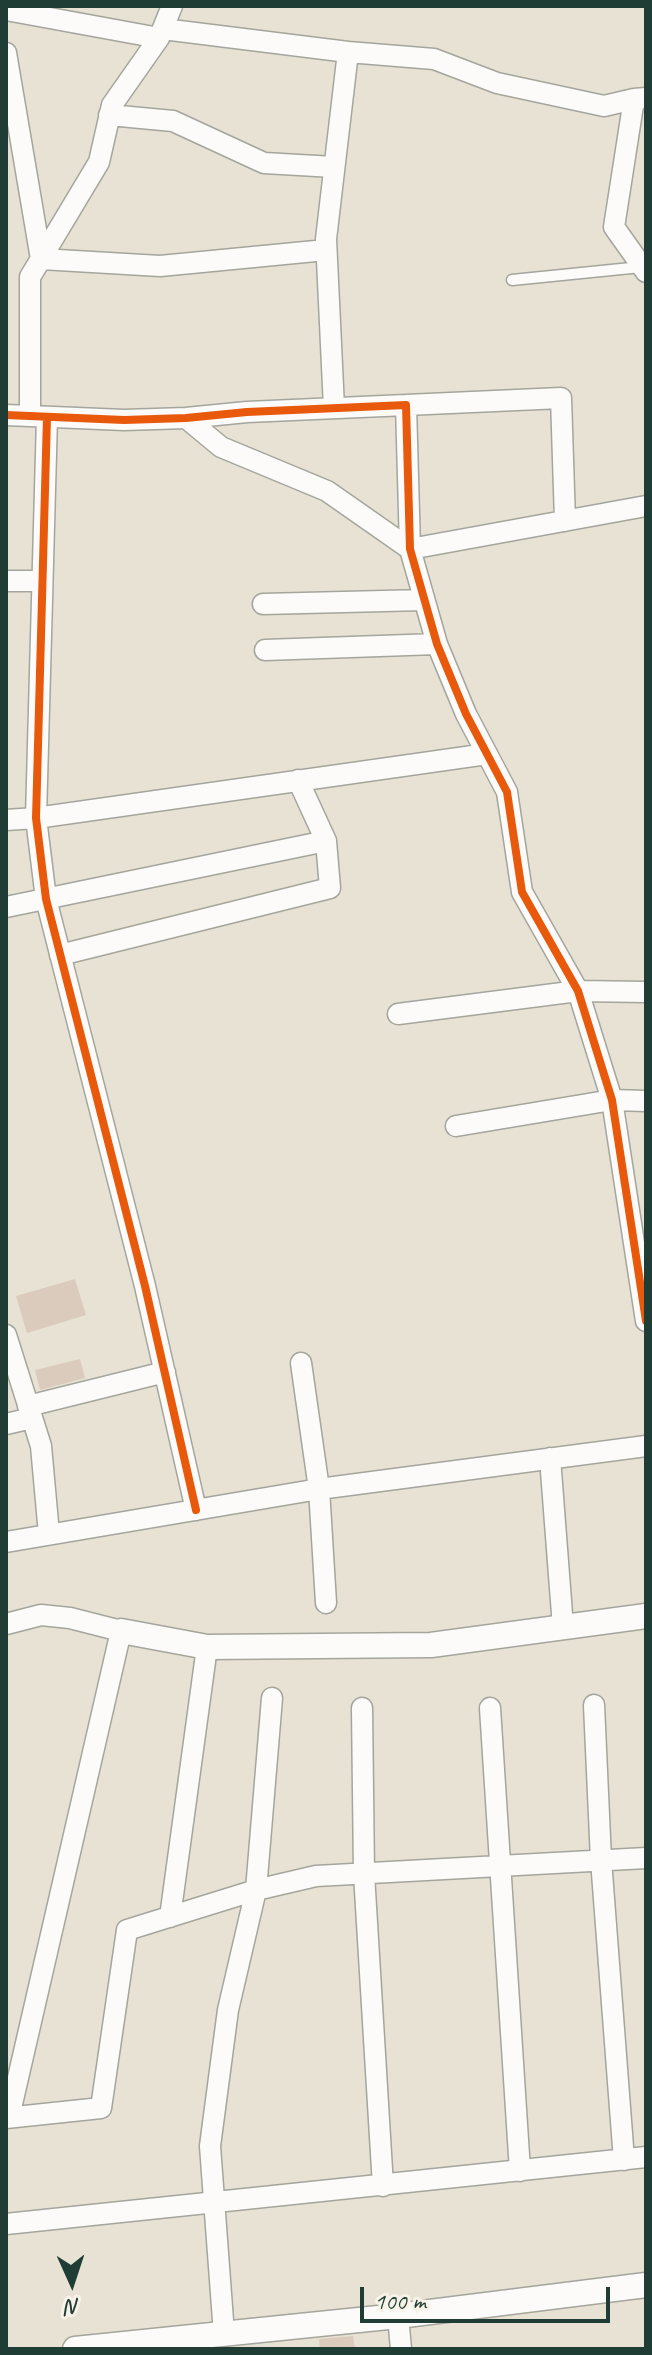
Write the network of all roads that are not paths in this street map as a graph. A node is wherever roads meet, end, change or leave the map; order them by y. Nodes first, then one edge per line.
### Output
1 (172, 6) edge
2 (6, 10) edge
3 (161, 33) junction
4 (348, 52) junction
5 (6, 56) edge
6 (640, 98) edge
7 (109, 115) junction
8 (334, 167) junction
9 (326, 250) junction
10 (41, 259) junction
11 (644, 269) edge
12 (512, 280) dead end
13 (406, 405) junction
14 (334, 408) junction
15 (6, 415) edge
16 (38, 416) junction
17 (186, 418) junction
18 (646, 506) edge
19 (565, 521) junction
20 (410, 549) junction
21 (6, 581) edge
22 (42, 581) junction
23 (424, 600) junction
24 (263, 604) dead end
25 (437, 644) junction
26 (265, 650) dead end
27 (487, 754) junction
28 (298, 780) junction
29 (36, 818) junction
30 (6, 820) edge
31 (326, 841) junction
32 (46, 899) junction
33 (6, 907) edge
34 (60, 955) junction
35 (578, 991) junction
36 (646, 992) edge
37 (398, 1014) dead end
38 (612, 1100) junction
39 (646, 1101) edge
40 (456, 1126) dead end
41 (646, 1321) edge
42 (6, 1335) edge
43 (301, 1363) dead end
44 (165, 1372) junction
45 (30, 1412) junction
46 (6, 1424) edge
47 (646, 1446) edge
48 (550, 1458) junction
49 (319, 1489) junction
50 (196, 1510) junction
51 (49, 1534) junction
52 (6, 1542) edge
53 (326, 1603) dead end
54 (646, 1616) edge
55 (6, 1624) edge
56 (563, 1627) junction
57 (121, 1631) junction
58 (207, 1647) junction
59 (272, 1698) dead end
60 (594, 1705) dead end
61 (362, 1708) dead end
62 (490, 1708) dead end
63 (646, 1858) edge
64 (601, 1860) junction
65 (500, 1867) junction
66 (364, 1874) junction
67 (256, 1890) junction
68 (170, 1917) junction
69 (7, 2118) edge
70 (646, 2157) edge
71 (624, 2160) junction
72 (520, 2171) junction
73 (383, 2186) junction
74 (214, 2204) junction
75 (6, 2224) edge
76 (646, 2285) edge
77 (398, 2316) junction
78 (224, 2334) junction
79 (88, 2348) edge
80 (401, 2349) edge

1 - 3 street
2 - 3 street
3 - 4 street
3 - 7 street
4 - 6 street
4 - 8 street
5 - 10 street
6 - 11 street
7 - 8 street
7 - 10 street
8 - 9 street
9 - 10 street
9 - 14 street
10 - 16 street
11 - 12 lane
13 - 14 street
13 - 19 street
13 - 20 street
14 - 17 street
15 - 16 street
16 - 17 street
16 - 22 street
17 - 20 street
18 - 19 street
19 - 20 street
20 - 23 street
21 - 22 street
22 - 29 street
23 - 24 street
23 - 25 street
25 - 26 street
25 - 27 street
27 - 28 street
27 - 35 street
28 - 29 street
28 - 31 street
29 - 30 street
29 - 32 street
31 - 32 street
31 - 34 street
32 - 33 street
32 - 34 street
34 - 44 street
35 - 36 street
35 - 37 street
35 - 38 street
38 - 39 street
38 - 40 street
38 - 41 street
42 - 45 street
43 - 49 street
44 - 45 street
44 - 50 street
45 - 46 street
45 - 51 street
47 - 48 street
48 - 49 street
48 - 56 street
49 - 50 street
49 - 53 street
50 - 51 street
51 - 52 street
54 - 56 street
55 - 57 street
56 - 58 street
57 - 58 street
57 - 69 street
58 - 68 street
59 - 67 street
60 - 64 street
61 - 66 street
62 - 65 street
63 - 64 street
64 - 65 street
64 - 71 street
65 - 66 street
65 - 72 street
66 - 67 street
66 - 73 street
67 - 68 street
67 - 74 street
68 - 69 street
70 - 71 street
71 - 72 street
72 - 73 street
73 - 74 street
74 - 75 street
74 - 78 street
76 - 77 street
77 - 78 street
77 - 80 street
78 - 79 street

